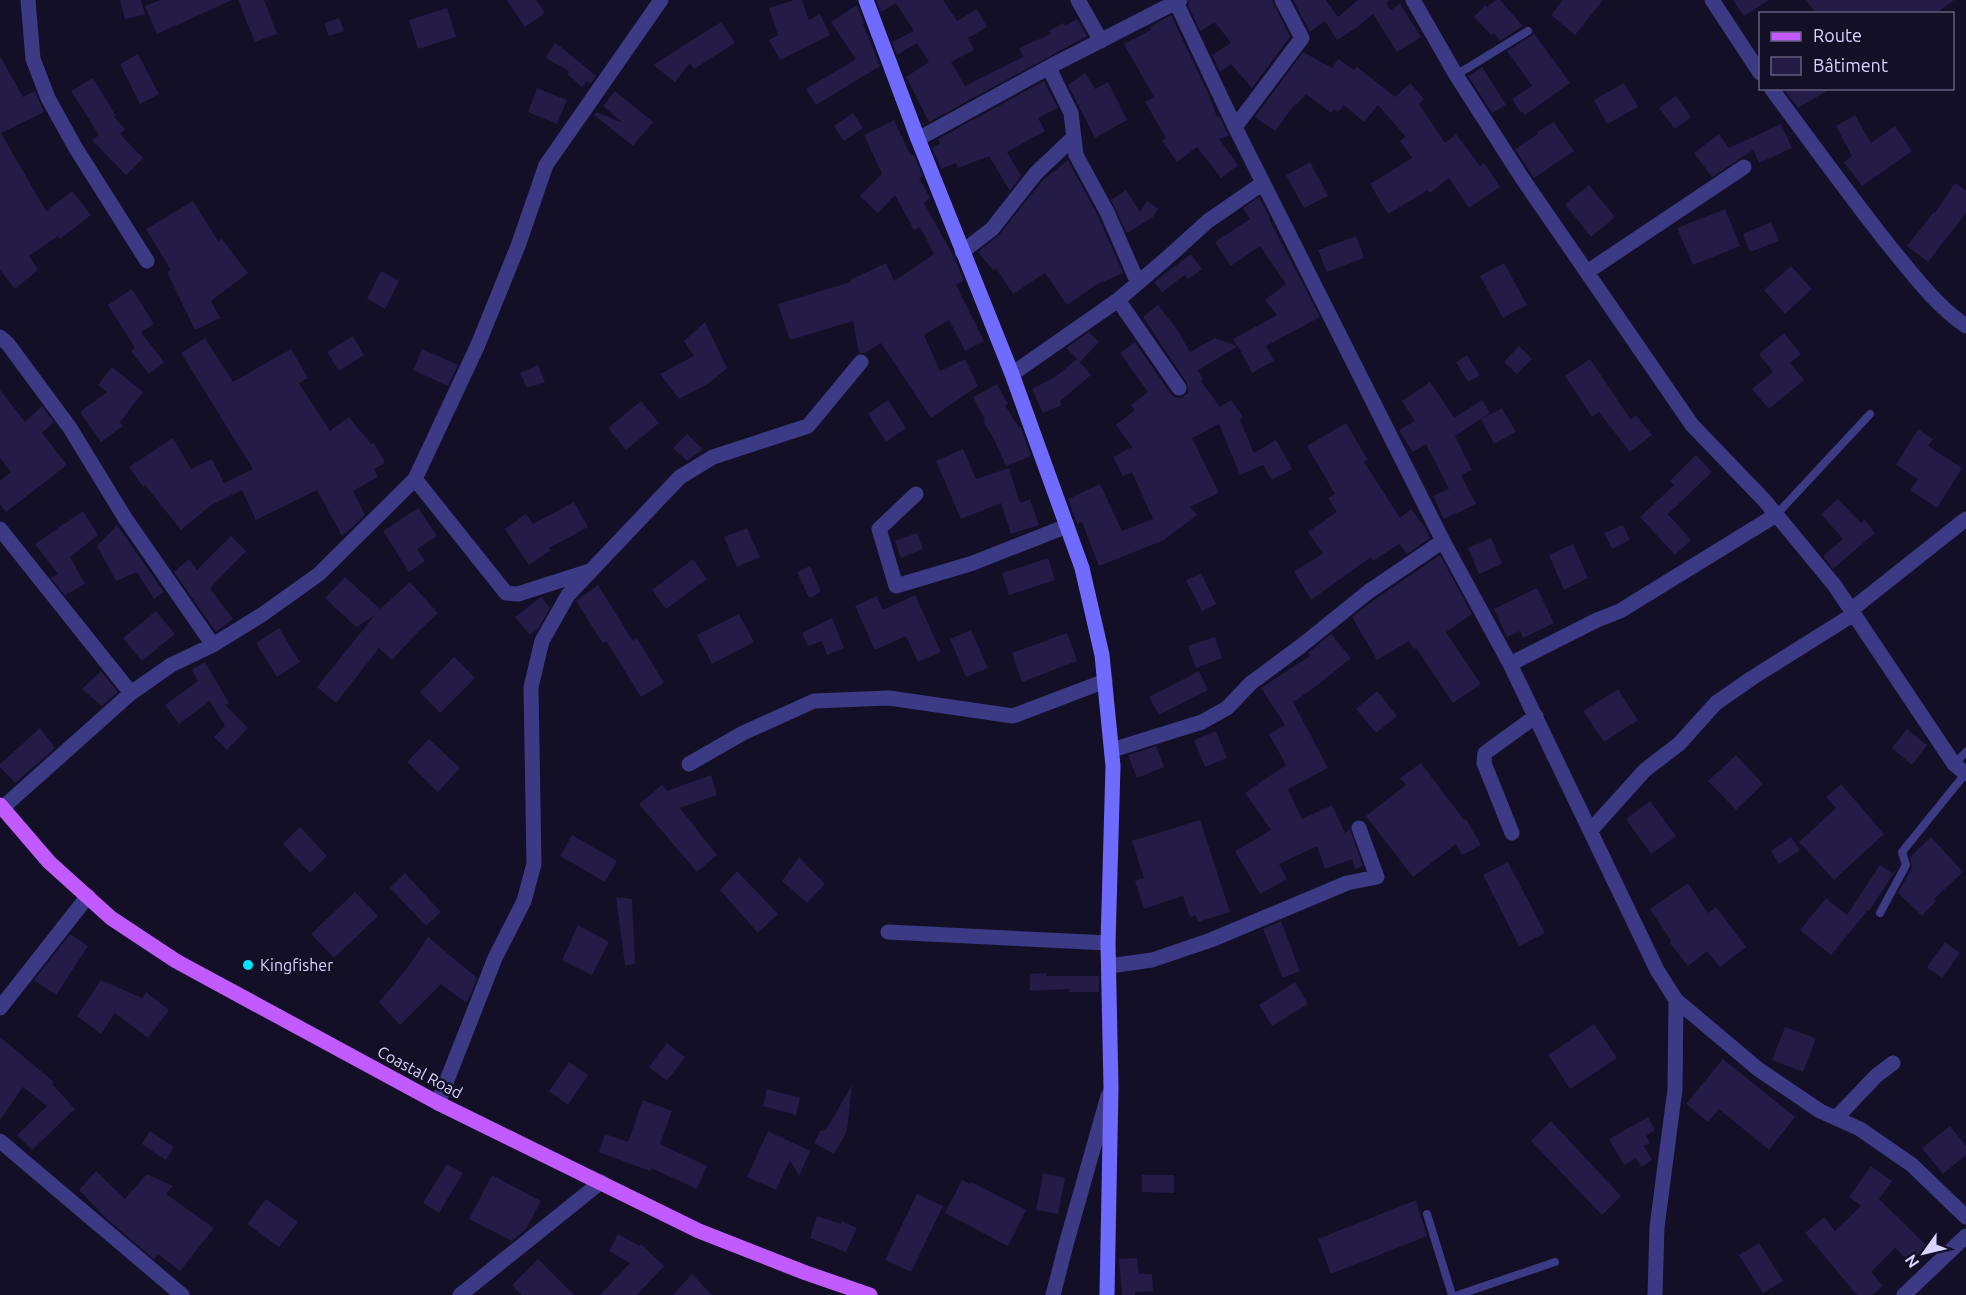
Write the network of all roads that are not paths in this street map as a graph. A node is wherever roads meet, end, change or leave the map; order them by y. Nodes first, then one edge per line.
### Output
1 (28, 0) edge
2 (662, 0) edge
3 (866, 0) edge
4 (1078, 0) edge
5 (1282, 0) edge
6 (1413, 0) edge
7 (1712, 0) edge
8 (1177, 1) edge
9 (1528, 31) dead end
10 (1101, 41) junction
11 (1049, 68) junction
12 (1759, 70) edge
13 (1456, 75) junction
14 (1772, 90) edge
15 (1235, 127) junction
16 (1074, 137) junction
17 (918, 139) junction
18 (1744, 167) dead end
19 (1263, 183) junction
20 (962, 252) junction
21 (147, 261) dead end
22 (1587, 272) junction
23 (1138, 283) junction
24 (1118, 300) junction
25 (1966, 326) edge
26 (0, 337) edge
27 (861, 363) dead end
28 (1012, 374) junction
29 (1179, 387) dead end
30 (1870, 414) dead end
31 (415, 479) junction
32 (916, 494) dead end
33 (1776, 515) junction
34 (1966, 519) edge
35 (1067, 526) junction
36 (0, 529) edge
37 (1443, 541) junction
38 (591, 570) junction
39 (1852, 612) junction
40 (213, 645) junction
41 (1510, 664) junction
42 (1104, 681) junction
43 (131, 693) junction
44 (1536, 716) junction
45 (1112, 750) junction
46 (1966, 752) edge
47 (689, 764) dead end
48 (1962, 771) edge
49 (1, 808) edge
50 (1359, 828) dead end
51 (1591, 830) junction
52 (1512, 833) dead end
53 (88, 896) junction
54 (1880, 913) dead end
55 (888, 933) dead end
56 (1108, 943) junction
57 (1109, 966) junction
58 (1676, 1000) junction
59 (0, 1008) edge
60 (1893, 1063) dead end
61 (1111, 1087) junction
62 (438, 1103) junction
63 (1836, 1118) junction
64 (0, 1142) edge
65 (601, 1182) junction
66 (1427, 1214) dead end
67 (1966, 1217) edge
68 (1966, 1236) edge
69 (1555, 1262) dead end
70 (182, 1295) edge
71 (460, 1295) edge
72 (870, 1295) edge
73 (1053, 1295) edge
74 (1107, 1295) edge
75 (1452, 1295) edge
76 (1458, 1295) edge
77 (1655, 1295) edge
78 (1904, 1295) edge

1 - 21 street
2 - 31 street
3 - 17 street
4 - 10 street
5 - 15 street
6 - 13 street
7 - 12 street
8 - 10 street
8 - 15 street
9 - 13 lane
10 - 11 street
11 - 16 street
11 - 17 street
13 - 22 street
14 - 25 street
15 - 19 street
16 - 20 street
16 - 23 street
17 - 20 street
18 - 22 street
19 - 23 street
19 - 37 street
20 - 28 street
22 - 33 street
23 - 24 street
24 - 28 street
24 - 29 street
26 - 40 street
27 - 38 street
28 - 35 street
30 - 33 lane
31 - 38 street
31 - 40 street
32 - 35 street
33 - 39 street
33 - 41 street
34 - 39 street
35 - 42 street
36 - 43 street
37 - 41 street
37 - 45 street
38 - 62 street
39 - 48 street
39 - 51 street
40 - 43 street
41 - 44 street
42 - 45 street
42 - 47 street
43 - 49 street
44 - 51 street
44 - 52 street
45 - 56 street
46 - 48 lane
48 - 54 lane
49 - 53 main road, Coastal Road
50 - 57 street
51 - 58 street
53 - 59 street
53 - 62 main road, Coastal Road
55 - 56 street
56 - 57 street
57 - 61 street
58 - 63 street
58 - 77 street
60 - 63 street
61 - 73 street
61 - 74 street
62 - 65 main road, Coastal Road
63 - 67 street
64 - 70 street
65 - 71 street
65 - 72 main road, Coastal Road
66 - 75 lane
68 - 78 street
69 - 76 lane

